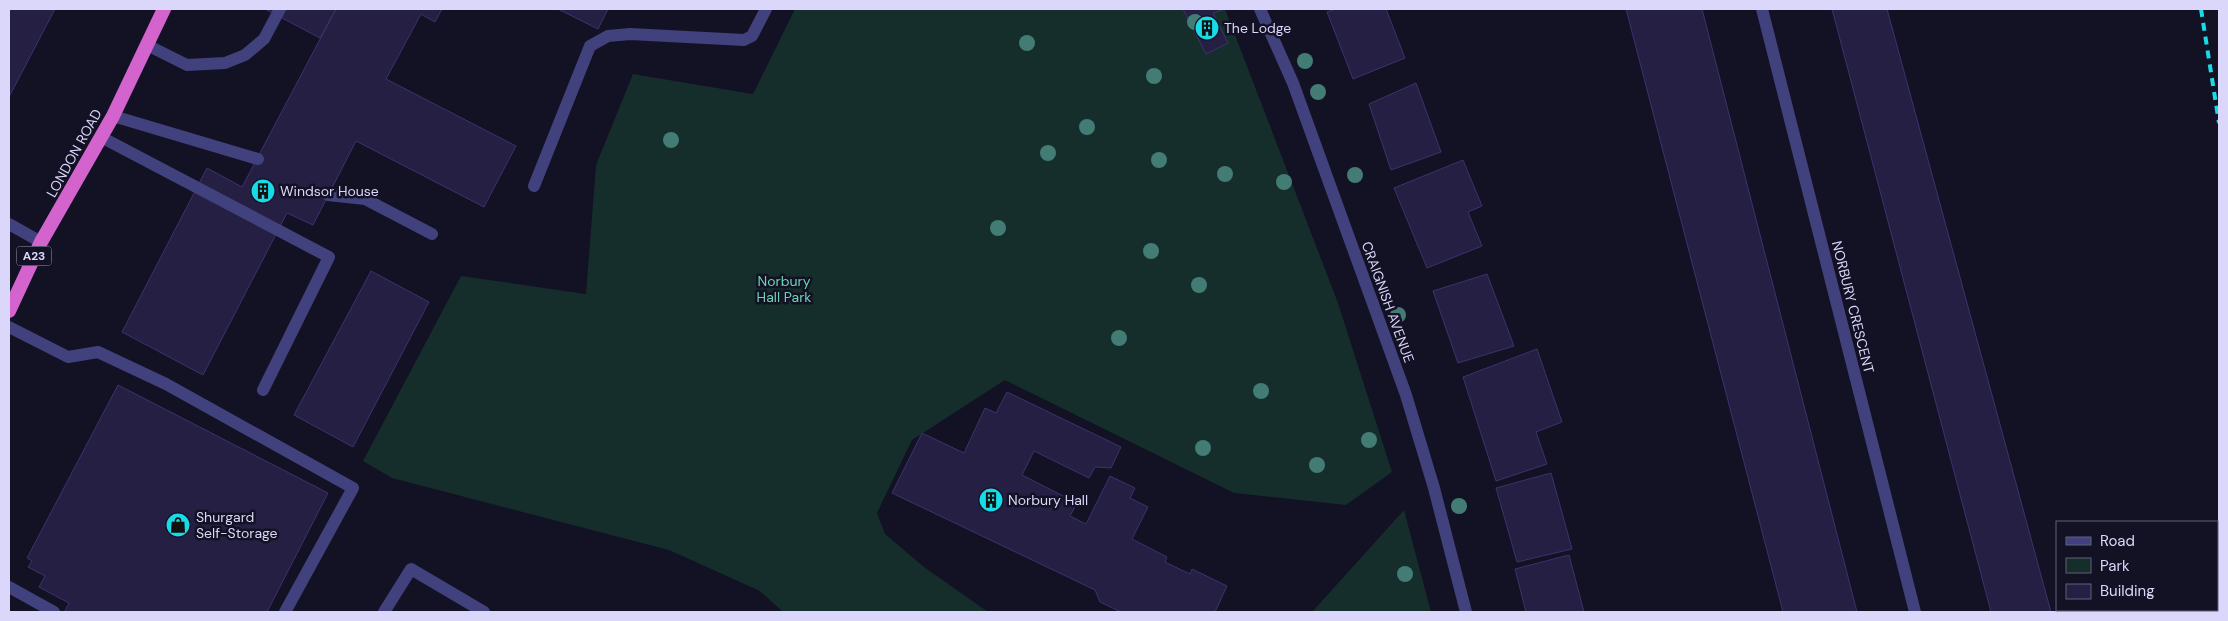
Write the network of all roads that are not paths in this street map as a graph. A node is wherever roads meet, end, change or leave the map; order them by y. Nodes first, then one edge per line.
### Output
1 (164, 9) edge
2 (280, 9) edge
3 (766, 9) edge
4 (1260, 9) edge
5 (1762, 9) edge
6 (147, 45) junction
7 (113, 116) junction
8 (101, 137) junction
9 (258, 159) dead end
10 (534, 186) dead end
11 (328, 195) dead end
12 (9, 224) edge
13 (432, 234) dead end
14 (41, 242) junction
15 (9, 311) edge
16 (9, 327) edge
17 (263, 390) dead end
18 (9, 586) edge
19 (54, 612) edge
20 (285, 612) edge
21 (384, 612) edge
22 (484, 612) edge
23 (1466, 612) edge
24 (1915, 612) edge

1 - 6 highway, LONDON ROAD / A23
2 - 6 street
3 - 10 street
4 - 23 street, CRAIGNISH AVENUE
5 - 24 street, NORBURY CRESCENT
6 - 7 highway, LONDON ROAD / A23
7 - 8 highway, LONDON ROAD / A23
7 - 9 street
8 - 14 highway, LONDON ROAD / A23
8 - 17 street
11 - 13 street
12 - 14 street
14 - 15 highway, LONDON ROAD / A23
16 - 20 street
18 - 19 street
21 - 22 street

